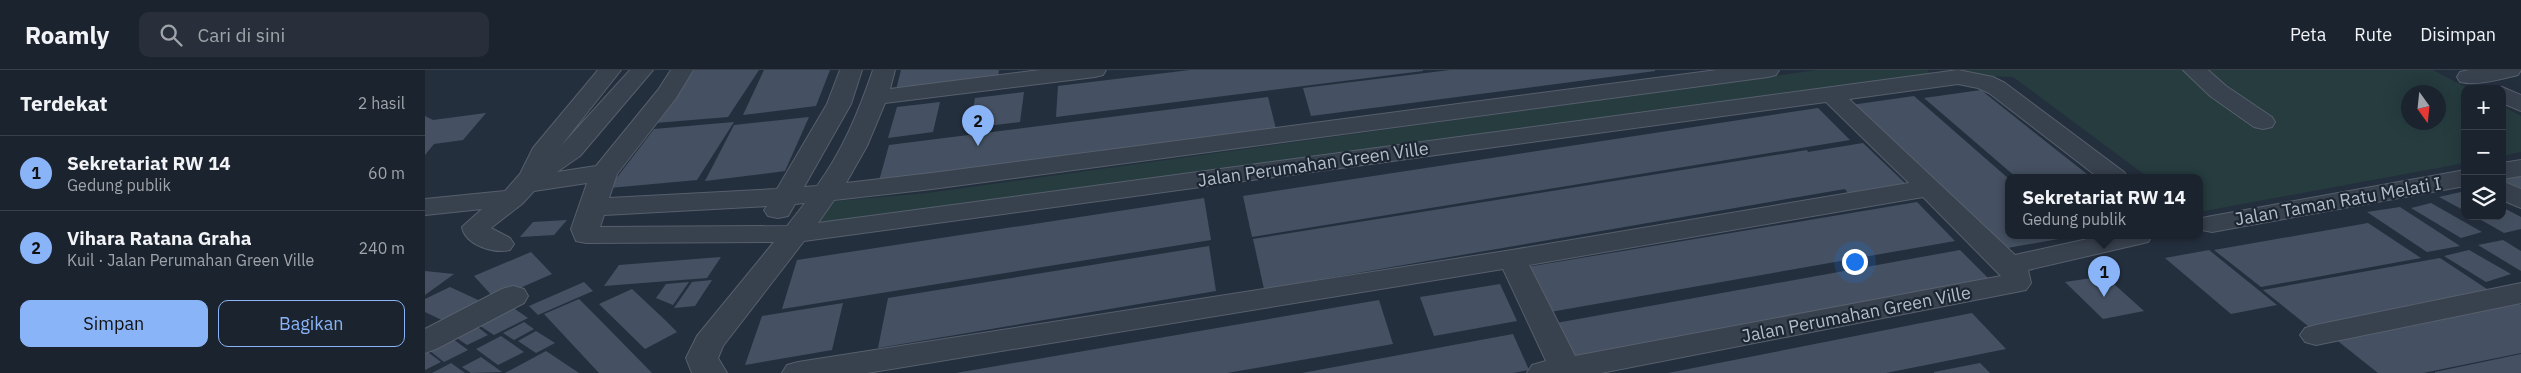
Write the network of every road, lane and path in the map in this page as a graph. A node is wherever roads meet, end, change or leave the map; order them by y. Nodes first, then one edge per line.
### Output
1 (610, 70) edge
2 (641, 70) edge
3 (682, 70) edge
4 (851, 70) edge
5 (884, 70) edge
6 (1095, 70) edge
7 (1768, 70) edge
8 (2194, 70) edge
9 (2510, 70) edge
10 (2461, 73) edge
11 (1921, 75) edge
12 (2484, 85) edge
13 (1830, 93) junction
14 (2506, 96) edge
15 (878, 97) junction
16 (2521, 104) edge
17 (2263, 122) dead end
18 (578, 143) junction
19 (547, 146) junction
20 (2521, 168) edge
21 (2506, 170) edge
22 (604, 173) junction
23 (2110, 174) edge
24 (2461, 179) edge
25 (523, 186) junction
26 (1927, 188) junction
27 (2506, 192) edge
28 (827, 193) junction
29 (786, 197) junction
30 (2521, 200) edge
31 (425, 207) edge
32 (593, 207) junction
33 (2212, 224) dead end
34 (779, 235) junction
35 (2125, 239) edge
36 (500, 244) dead end
37 (1512, 259) junction
38 (2009, 264) junction
39 (2521, 293) edge
40 (513, 296) dead end
41 (2316, 335) dead end
42 (425, 342) edge
43 (909, 364) edge
44 (1559, 372) edge
45 (711, 373) edge
46 (798, 373) edge

1 - 19 street
2 - 18 street
3 - 22 street
4 - 29 street
5 - 15 street
6 - 15 street
7 - 28 street, Jalan Perumahan Green Ville
8 - 17 street
9 - 10 street
10 - 12 street
11 - 13 street, Jalan Perumahan Green Ville
11 - 23 street, Jalan Perumahan Green Ville
13 - 26 street
13 - 34 street, Jalan Perumahan Green Ville
14 - 16 street
15 - 28 street
18 - 19 street
18 - 25 street
19 - 25 street
20 - 21 street
22 - 25 street
22 - 32 street, Jalan Perumahan Green Ville
24 - 33 street, Jalan Taman Ratu Melati I
25 - 31 street
25 - 36 street
26 - 37 street
26 - 38 street
27 - 30 street
28 - 29 street, Jalan Perumahan Green Ville
28 - 34 street
29 - 32 street, Jalan Perumahan Green Ville
29 - 34 street
32 - 34 street, Jalan Perumahan Green Ville
34 - 45 street
35 - 38 street
37 - 43 street
37 - 44 street, Jalan Perumahan Green Ville
38 - 44 street, Jalan Perumahan Green Ville
39 - 41 street
40 - 42 street
43 - 46 street

